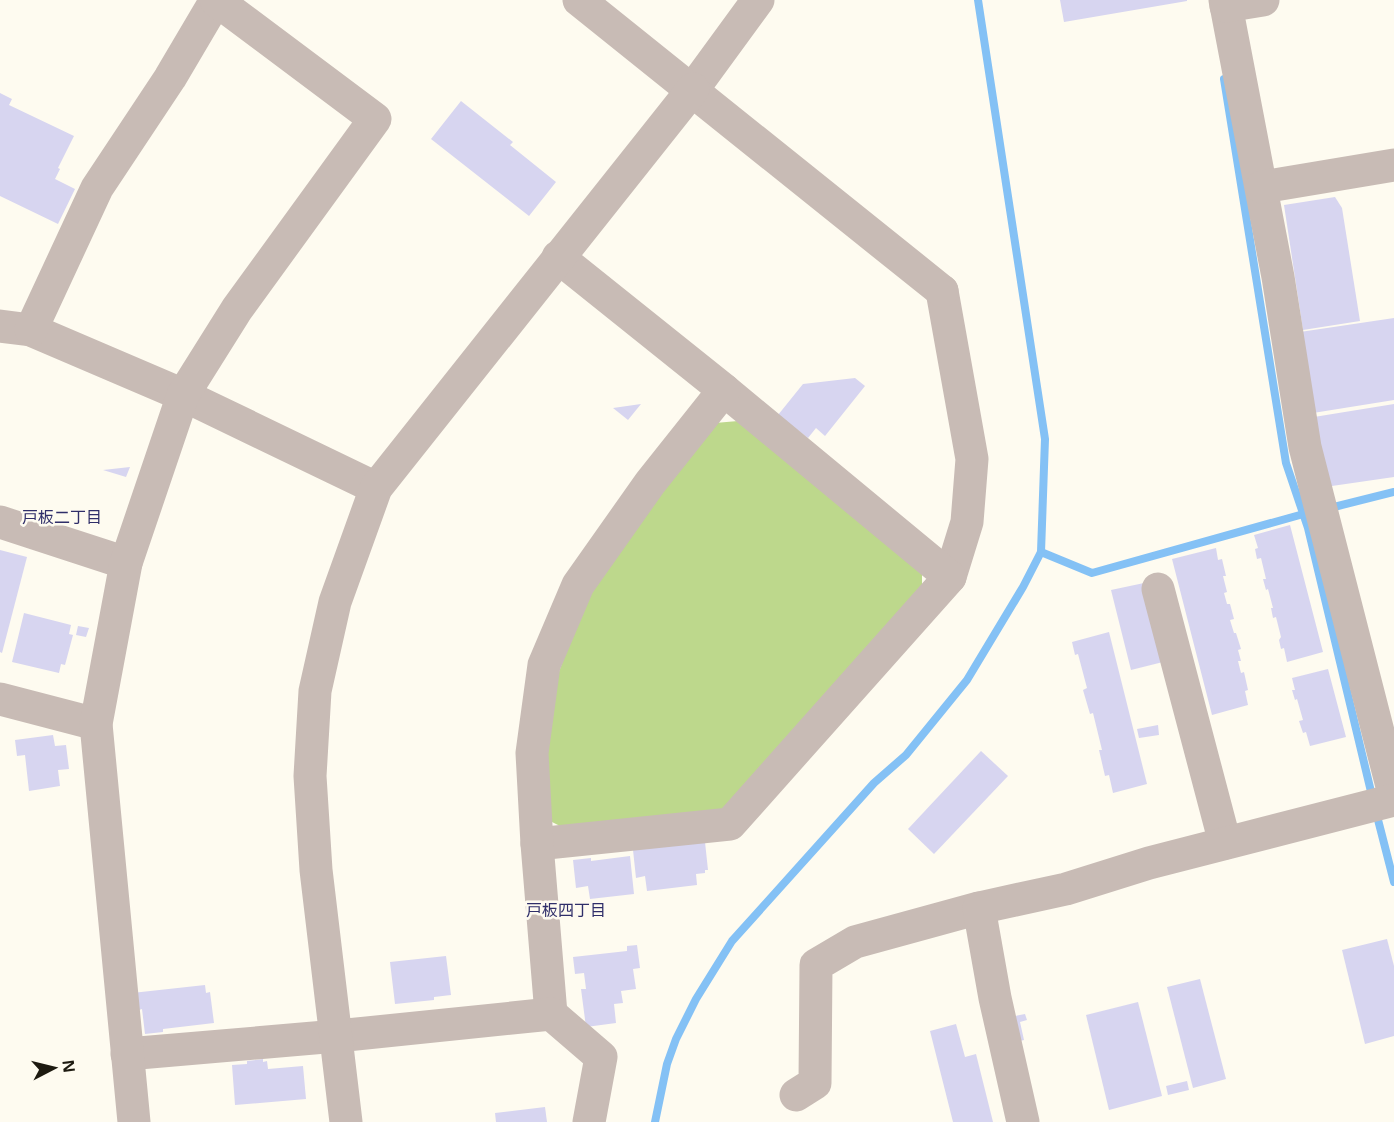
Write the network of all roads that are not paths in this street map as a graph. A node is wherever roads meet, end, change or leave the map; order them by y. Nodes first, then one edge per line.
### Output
1 (216, 0) edge
2 (579, 0) edge
3 (758, 0) edge
4 (1263, 0) edge
5 (1225, 3) edge
6 (693, 89) junction
7 (1394, 165) edge
8 (1262, 187) junction
9 (558, 257) junction
10 (16, 328) edge
11 (724, 390) junction
12 (183, 394) junction
13 (376, 488) junction
14 (0, 522) edge
15 (126, 563) junction
16 (950, 577) junction
17 (1158, 589) dead end
18 (0, 699) edge
19 (96, 724) junction
20 (1384, 801) edge
21 (1225, 843) junction
22 (537, 844) junction
23 (979, 908) junction
24 (551, 1014) junction
25 (338, 1036) junction
26 (127, 1054) junction
27 (796, 1095) dead end
28 (134, 1122) edge
29 (346, 1122) edge
30 (589, 1122) edge
31 (1023, 1122) edge

1 - 10 street
1 - 12 street
2 - 6 street
3 - 6 street
4 - 5 street
5 - 8 street
6 - 9 street
6 - 16 street
7 - 8 street
8 - 20 street
9 - 11 street
9 - 13 street
10 - 12 street
11 - 16 street
11 - 22 street
12 - 13 street
12 - 15 street
13 - 25 street
14 - 15 street
15 - 19 street
16 - 22 street
17 - 21 street
18 - 19 street
19 - 26 street
20 - 21 street
21 - 23 street
22 - 24 street
23 - 27 street
23 - 31 street
24 - 25 street
24 - 30 street
25 - 26 street
25 - 29 street
26 - 28 street

